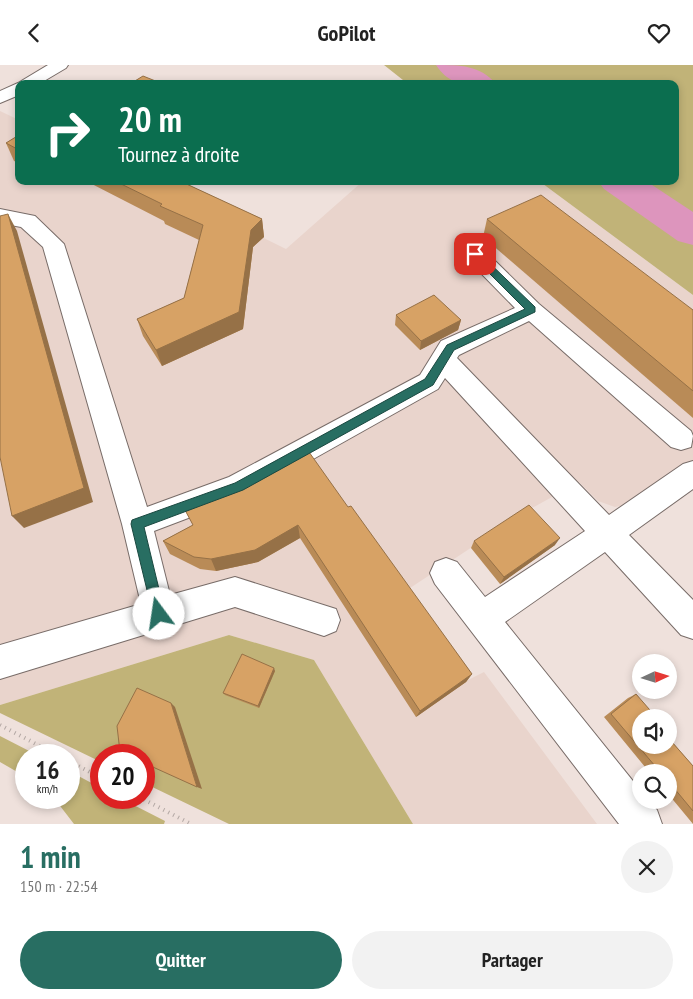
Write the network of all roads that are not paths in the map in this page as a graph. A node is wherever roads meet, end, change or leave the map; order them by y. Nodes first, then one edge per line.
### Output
1 (60, 65) edge
2 (33, 80) edge
3 (15, 90) edge
4 (0, 98) edge
5 (0, 216) edge
6 (475, 254) dead end
7 (531, 310) junction
8 (443, 360) junction
9 (681, 439) dead end
10 (693, 473) edge
11 (137, 524) junction
12 (608, 533) junction
13 (446, 573) dead end
14 (159, 614) junction
15 (481, 618) junction
16 (324, 620) dead end
17 (693, 623) edge
18 (0, 662) edge
19 (643, 824) edge

1 - 2 street
3 - 4 street
5 - 11 street
6 - 7 street
7 - 8 street
7 - 9 street
8 - 11 street
8 - 12 street
10 - 12 street
11 - 14 street
12 - 15 street
12 - 17 street
13 - 15 street
14 - 16 street
14 - 18 street
15 - 19 street

